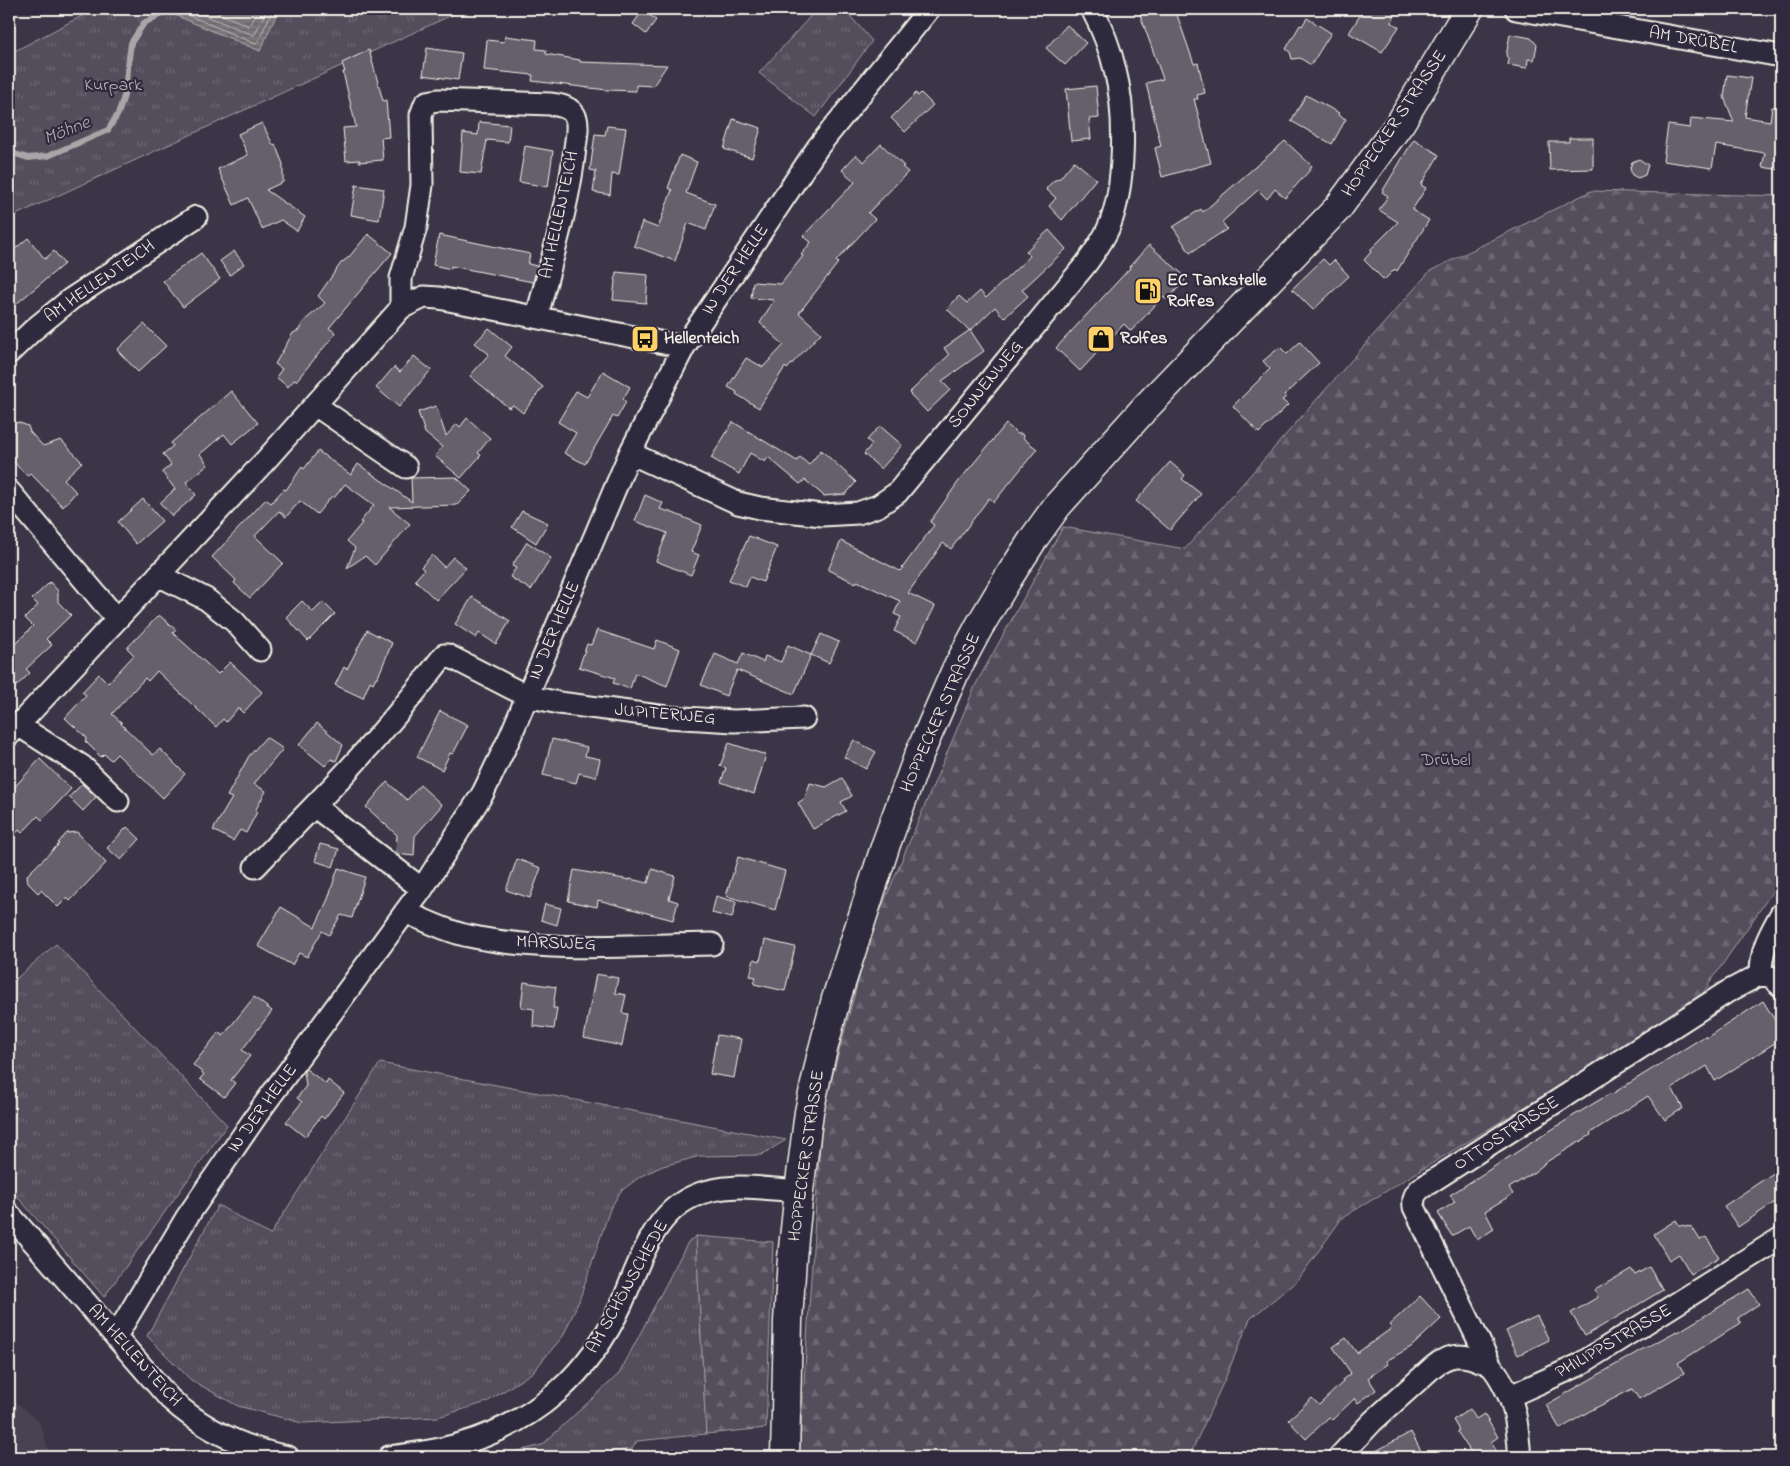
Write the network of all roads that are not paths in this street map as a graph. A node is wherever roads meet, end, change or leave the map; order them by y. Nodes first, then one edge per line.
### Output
1 (929, 9) edge
2 (1092, 9) edge
3 (1469, 9) edge
4 (1516, 9) edge
5 (1781, 56) edge
6 (196, 217) dead end
7 (401, 308) junction
8 (537, 316) junction
9 (684, 348) junction
10 (9, 353) edge
11 (315, 404) junction
12 (630, 453) junction
13 (406, 467) dead end
14 (9, 491) edge
15 (158, 575) junction
16 (117, 619) junction
17 (260, 650) dead end
18 (528, 696) junction
19 (804, 718) dead end
20 (13, 730) edge
21 (118, 800) dead end
22 (314, 806) junction
23 (255, 867) dead end
24 (422, 889) junction
25 (405, 912) junction
26 (1781, 914) edge
27 (712, 944) dead end
28 (1760, 974) junction
29 (1781, 986) edge
30 (799, 1191) junction
31 (9, 1214) edge
32 (1781, 1238) edge
33 (116, 1336) junction
34 (1491, 1366) junction
35 (1510, 1396) junction
36 (288, 1457) edge
37 (389, 1457) edge
38 (785, 1457) edge
39 (1339, 1457) edge
40 (1520, 1457) edge

1 - 9 street, IN DER HELLE
2 - 12 street, SONNENWEG
3 - 30 street, HOPPECKER STRASSE
4 - 5 street, AM DRÜBEL
6 - 10 street, AM HELLENTEICH
7 - 8 street
7 - 8 street, AM HELLENTEICH
7 - 11 street
8 - 9 street
9 - 12 street, IN DER HELLE
11 - 13 street
11 - 15 street
12 - 18 street, IN DER HELLE
14 - 16 street
15 - 16 street
15 - 17 street
16 - 20 street
18 - 19 street, JUPITERWEG
18 - 22 street, IN DER HELLE
18 - 24 street, IN DER HELLE
20 - 21 street
22 - 23 street, IN DER HELLE
22 - 24 street
24 - 25 street, IN DER HELLE
25 - 27 street, MARSWEG
25 - 33 street, IN DER HELLE
26 - 28 street
28 - 29 street
28 - 34 street, OTTOSTRASSE
30 - 37 street, AM SCHÖNSCHEDE
30 - 38 street, HOPPECKER STRASSE
31 - 33 street, AM HELLENTEICH
32 - 35 street, PHILIPPSTRASSE
33 - 36 street, AM HELLENTEICH
34 - 35 street
34 - 39 street
35 - 40 street

